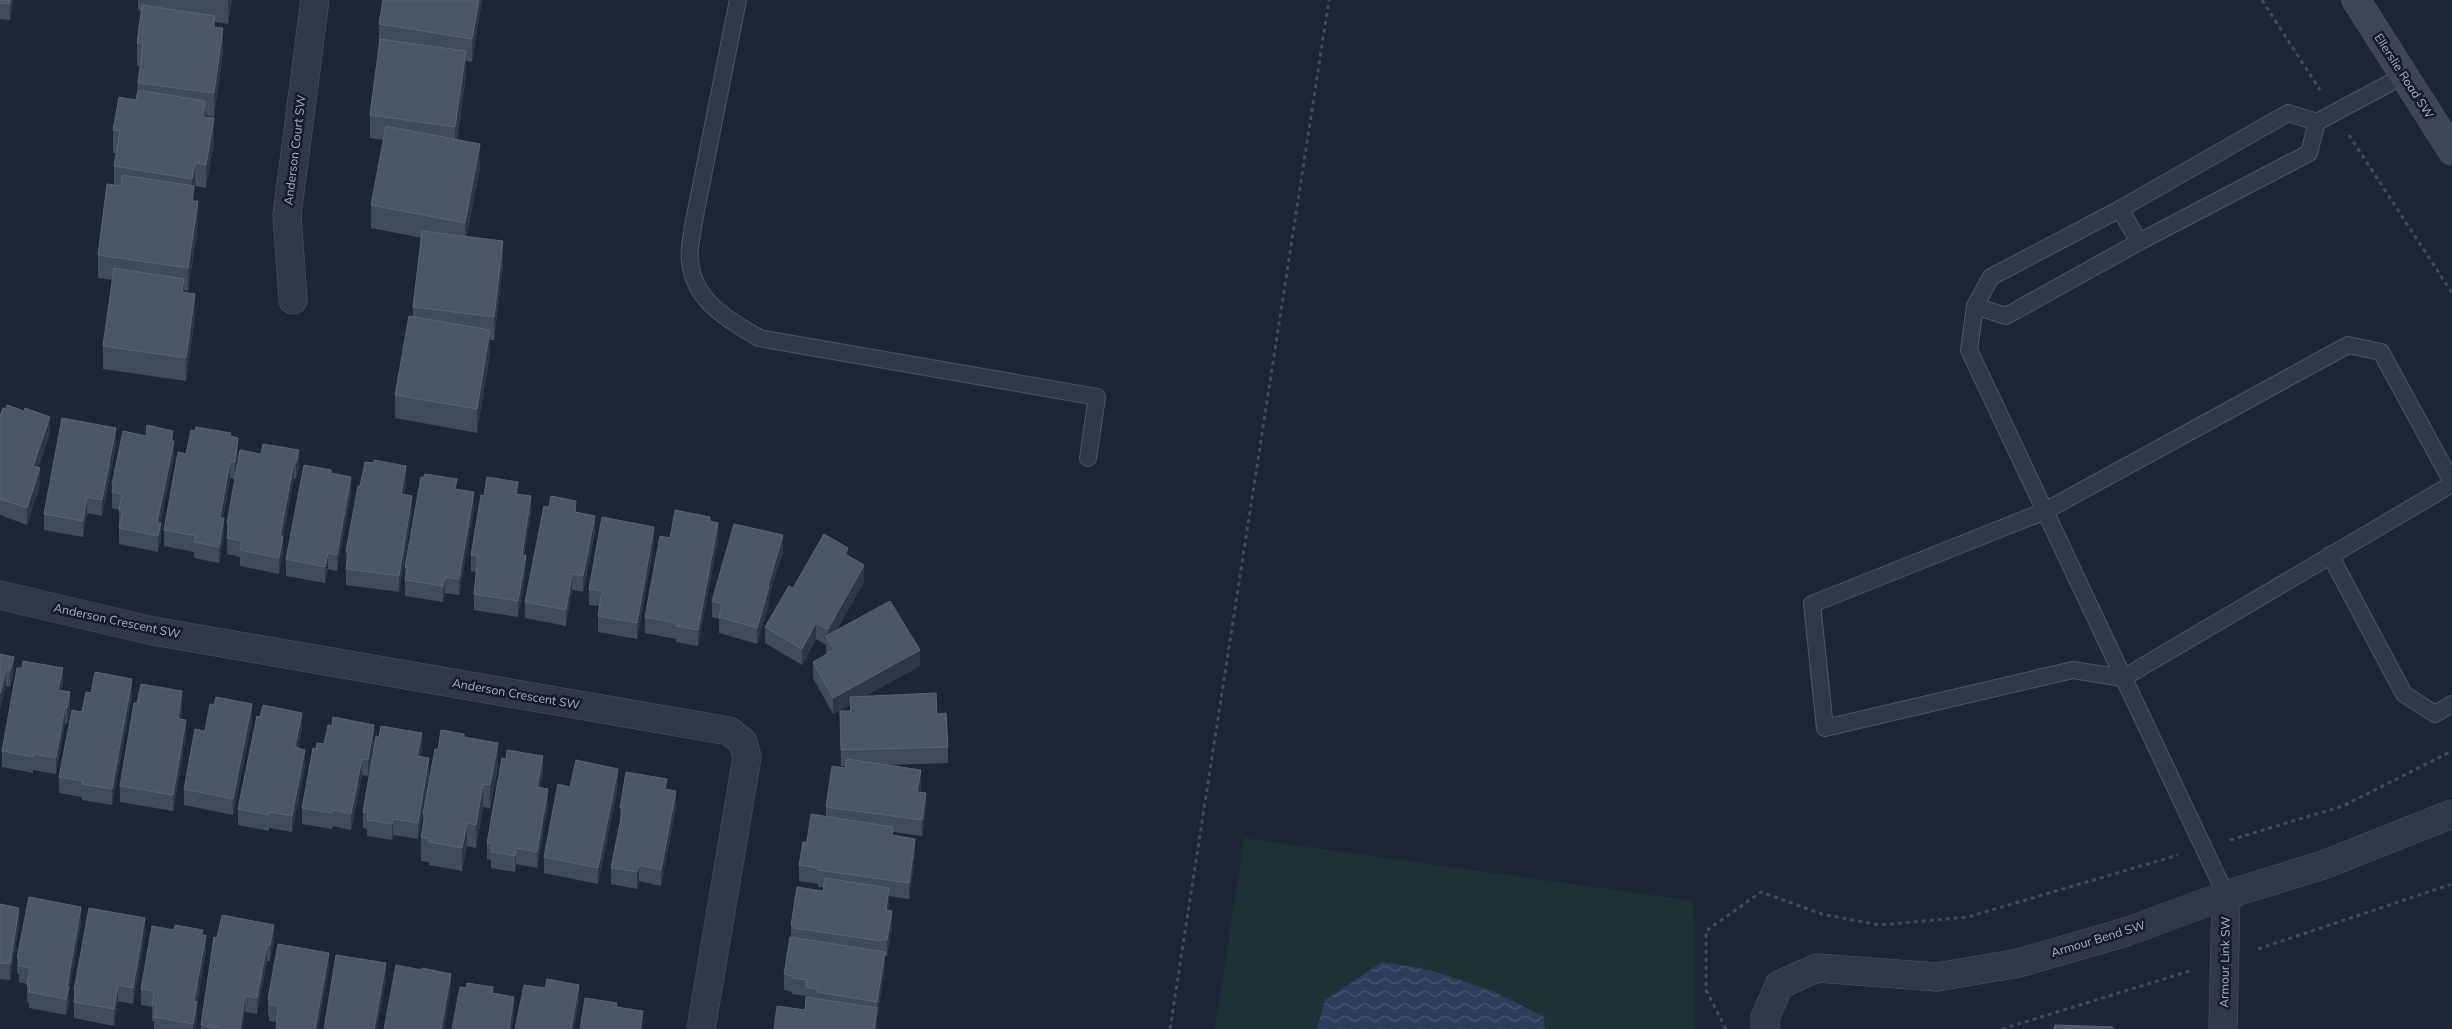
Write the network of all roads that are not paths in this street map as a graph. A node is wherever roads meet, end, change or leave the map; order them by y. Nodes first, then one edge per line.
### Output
1 (315, 0) edge
2 (738, 0) edge
3 (2356, 0) edge
4 (2403, 76) junction
5 (2317, 122) junction
6 (2452, 151) edge
7 (2120, 208) junction
8 (2139, 242) junction
9 (293, 300) dead end
10 (1975, 306) junction
11 (1088, 458) dead end
12 (2452, 483) edge
13 (2045, 511) junction
14 (2330, 555) junction
15 (0, 595) edge
16 (2123, 678) junction
17 (2452, 704) edge
18 (2452, 814) edge
19 (2226, 895) junction
20 (701, 1029) edge
21 (1765, 1029) edge
22 (2223, 1029) edge

1 - 9 street, Anderson Court SW
2 - 11 lane
3 - 4 main road, Ellerslie Road SW
4 - 5 lane
4 - 6 main road, Ellerslie Road SW
5 - 7 lane
5 - 8 lane
7 - 8 lane
7 - 10 lane
8 - 10 lane
10 - 13 lane
12 - 13 lane
12 - 14 lane
13 - 16 lane
13 - 16 lane
14 - 16 lane
14 - 17 lane
15 - 20 street, Anderson Crescent SW
16 - 19 lane
18 - 19 street, Armour Bend SW
19 - 21 street, Armour Bend SW
19 - 22 street, Armour Link SW

